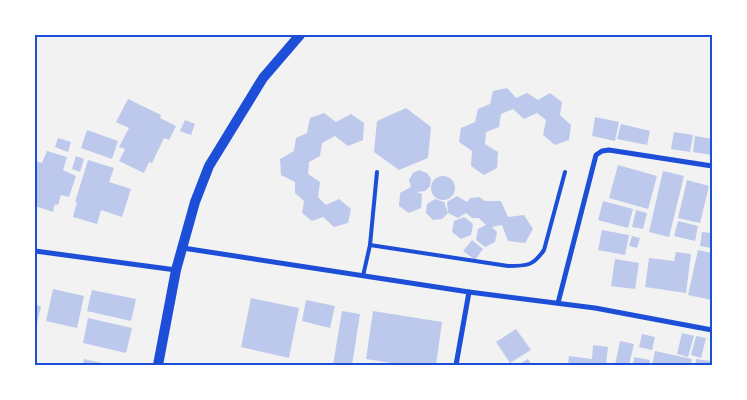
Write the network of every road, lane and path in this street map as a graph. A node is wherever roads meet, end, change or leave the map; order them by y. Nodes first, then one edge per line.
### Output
1 (300, 35) edge
2 (712, 166) edge
3 (377, 172) dead end
4 (566, 172) dead end
5 (370, 245) junction
6 (183, 248) junction
7 (35, 251) edge
8 (176, 270) junction
9 (363, 276) junction
10 (470, 292) junction
11 (558, 303) junction
12 (712, 330) edge
13 (158, 365) edge
14 (456, 365) edge

1 - 6 main road
2 - 11 street
3 - 5 lane
4 - 5 lane
5 - 9 lane
6 - 8 main road
6 - 9 street
7 - 8 street
8 - 13 main road
9 - 10 street
10 - 11 street
10 - 14 street
11 - 12 street

